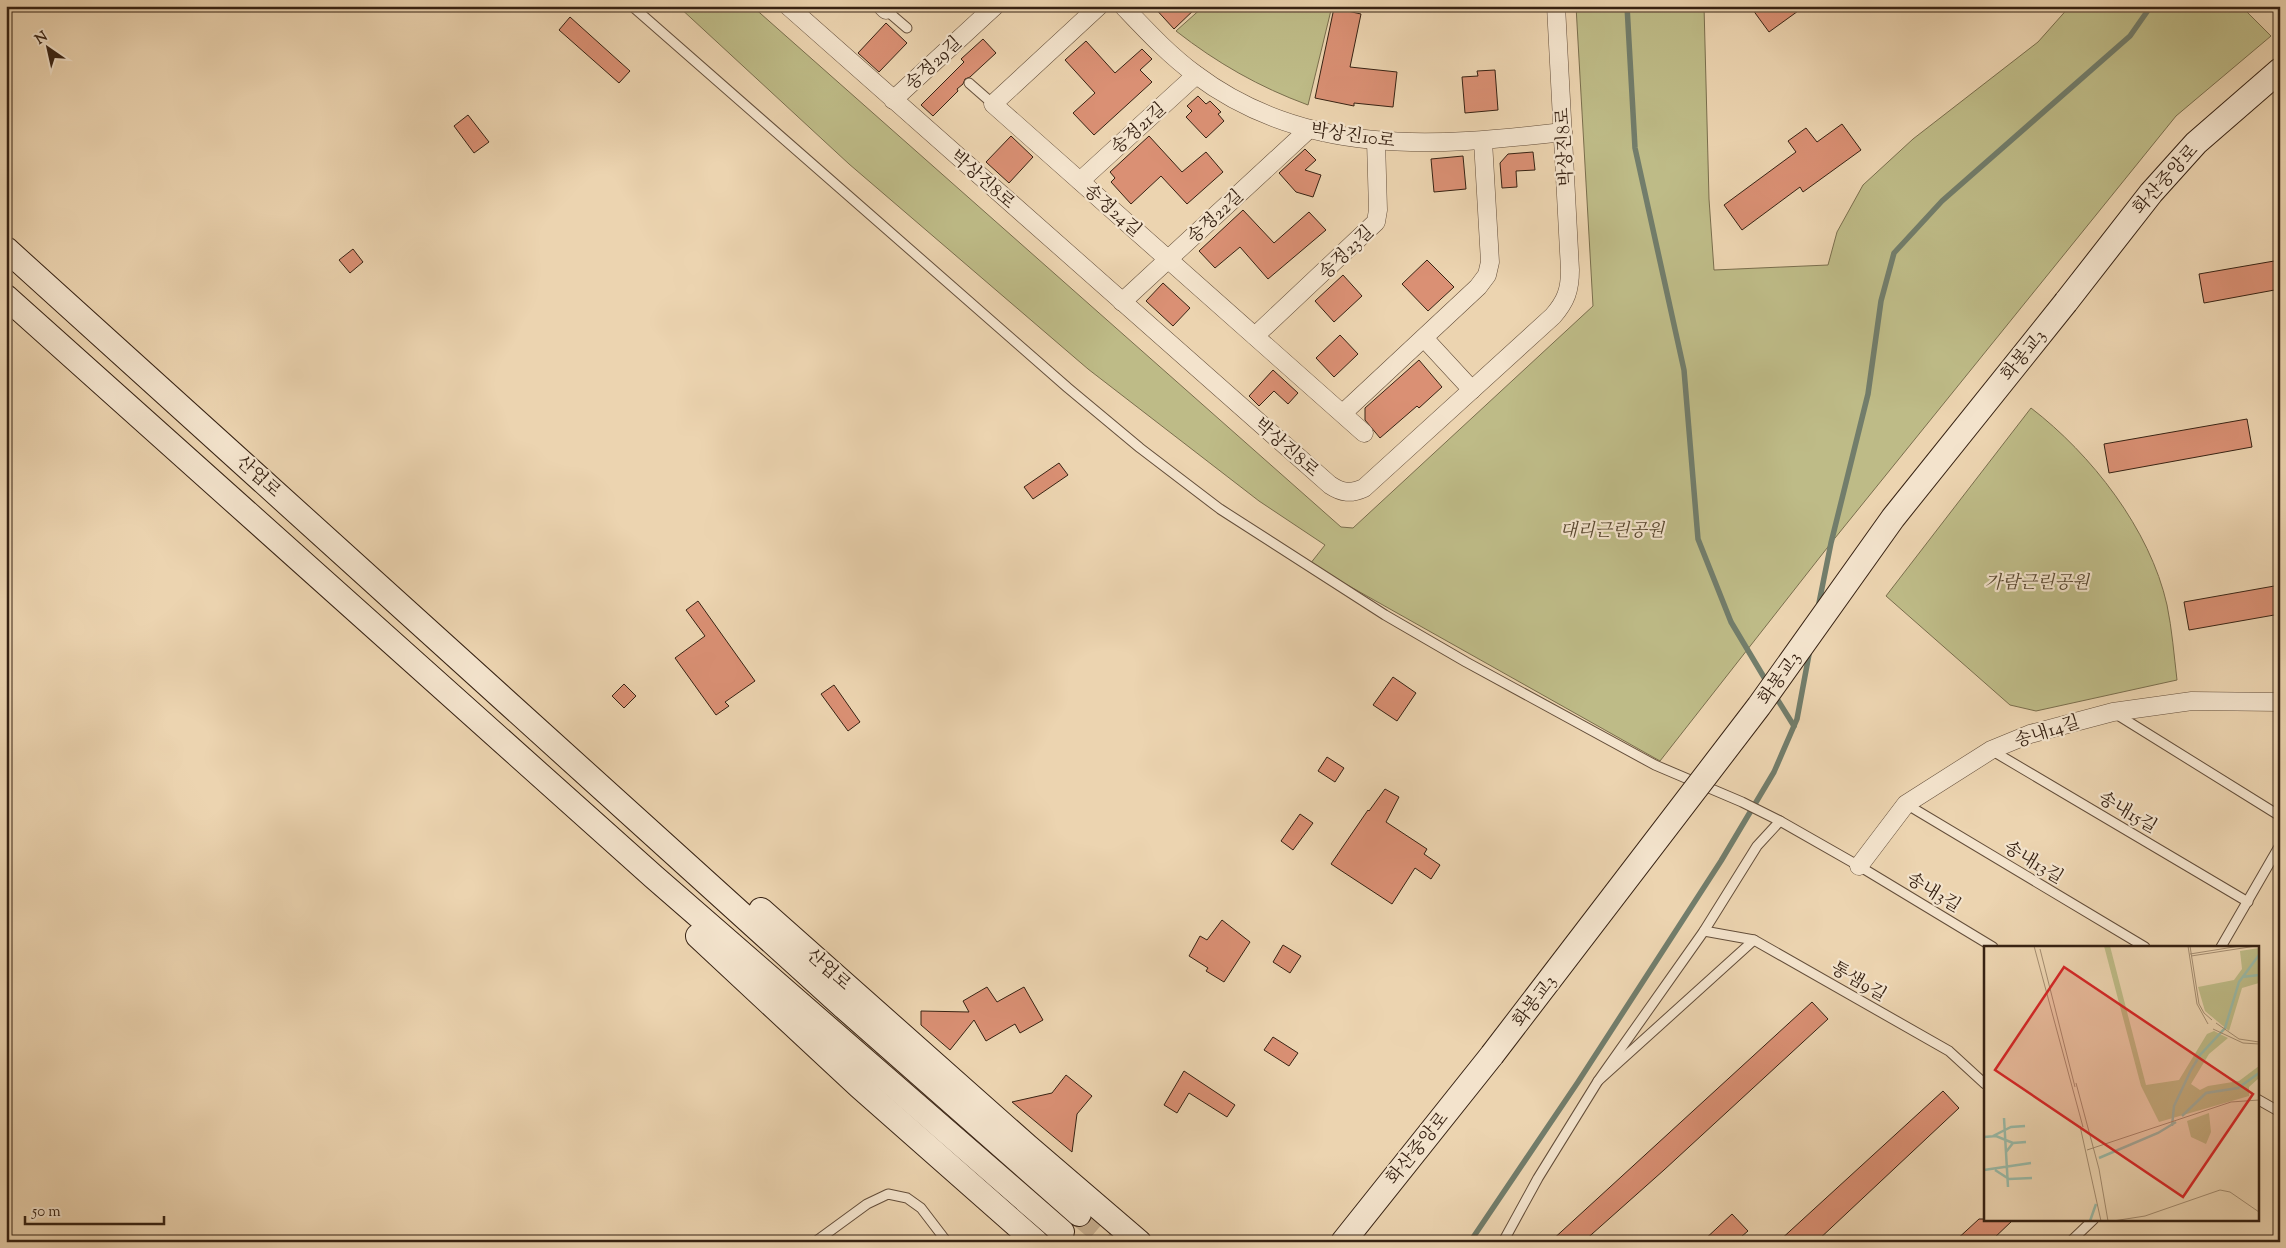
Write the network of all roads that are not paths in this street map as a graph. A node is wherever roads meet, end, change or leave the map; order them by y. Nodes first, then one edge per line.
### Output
1 (632, 6) edge
2 (788, 6) edge
3 (995, 6) edge
4 (1100, 6) edge
5 (1123, 6) edge
6 (1556, 6) edge
7 (886, 7) edge
8 (907, 28) dead end
9 (2280, 70) edge
10 (1196, 75) junction
11 (969, 83) dead end
12 (893, 100) junction
13 (993, 104) junction
14 (1308, 130) junction
15 (1563, 132) junction
16 (1483, 141) junction
17 (1376, 142) junction
18 (1080, 181) junction
19 (6, 249) edge
20 (1168, 259) junction
21 (6, 297) edge
22 (1122, 302) junction
23 (2066, 302) joint
24 (1255, 336) junction
25 (1424, 338) junction
26 (1472, 390) junction
27 (1343, 413) junction
28 (1364, 433) dead end
29 (2280, 702) edge
30 (511, 705) junction
31 (2113, 712) junction
32 (489, 729) junction
33 (1991, 750) junction
34 (1906, 804) junction
35 (2280, 816) edge
36 (1780, 821) junction
37 (2280, 845) edge
38 (1859, 866) junction
39 (2248, 902) junction
40 (1704, 931) junction
41 (1754, 940) junction
42 (1991, 946) edge
43 (2144, 946) edge
44 (2222, 946) edge
45 (1492, 1055) joint
46 (1598, 1081) junction
47 (1984, 1083) edge
48 (2258, 1099) edge
49 (2280, 1112) edge
50 (1079, 1214) tunnel mouth
51 (2093, 1220) edge
52 (1062, 1232) tunnel mouth
53 (815, 1242) edge
54 (947, 1242) edge
55 (1036, 1242) edge
56 (1139, 1242) edge
57 (1343, 1242) edge
58 (1503, 1242) edge
59 (2070, 1242) edge

1 - 36 lane, 송내3길
2 - 12 street, 박상진8로
3 - 12 street, 송정29길
4 - 13 street
5 - 10 street, 박상진10로
6 - 15 street, 박상진8로
7 - 8 lane
9 - 23 main road, 화산중앙로
10 - 14 street, 박상진10로
10 - 18 street, 송정21길
11 - 13 lane
12 - 22 street, 박상진8로
13 - 18 street, 송정24길
14 - 17 street, 박상진10로
14 - 20 street, 송정22길
15 - 16 street, 박상진10로
15 - 26 street, 박상진8로
16 - 17 street, 박상진10로
16 - 25 street
17 - 24 street, 송정23길
18 - 20 street, 송정24길
19 - 30 main road, 산업로
20 - 22 street, 송정22길
20 - 24 street, 송정24길
21 - 32 main road, 산업로
22 - 26 street, 박상진8로
23 - 45 main road, 화봉교3, bridge
24 - 27 street, 송정24길
25 - 26 street
25 - 27 street
27 - 28 street, 송정24길
29 - 31 street, 송내14길
30 - 50 main road, 산업로
30 - 56 main road, 산업로
31 - 33 street, 송내14길
31 - 35 lane
32 - 52 main road, 산업로
32 - 55 main road, 산업로
33 - 34 street, 송내14길
33 - 39 lane, 송내15길
34 - 38 street, 송내14길
34 - 43 lane, 송내13길
36 - 38 lane, 송내3길
36 - 40 lane
37 - 39 lane
38 - 42 lane, 송내3길
39 - 44 lane
40 - 41 lane, 통샘9길
40 - 46 lane
41 - 46 lane
41 - 47 lane, 통샘9길
45 - 57 main road, 화산중앙로
46 - 58 lane
48 - 49 lane
51 - 59 lane
53 - 54 lane

